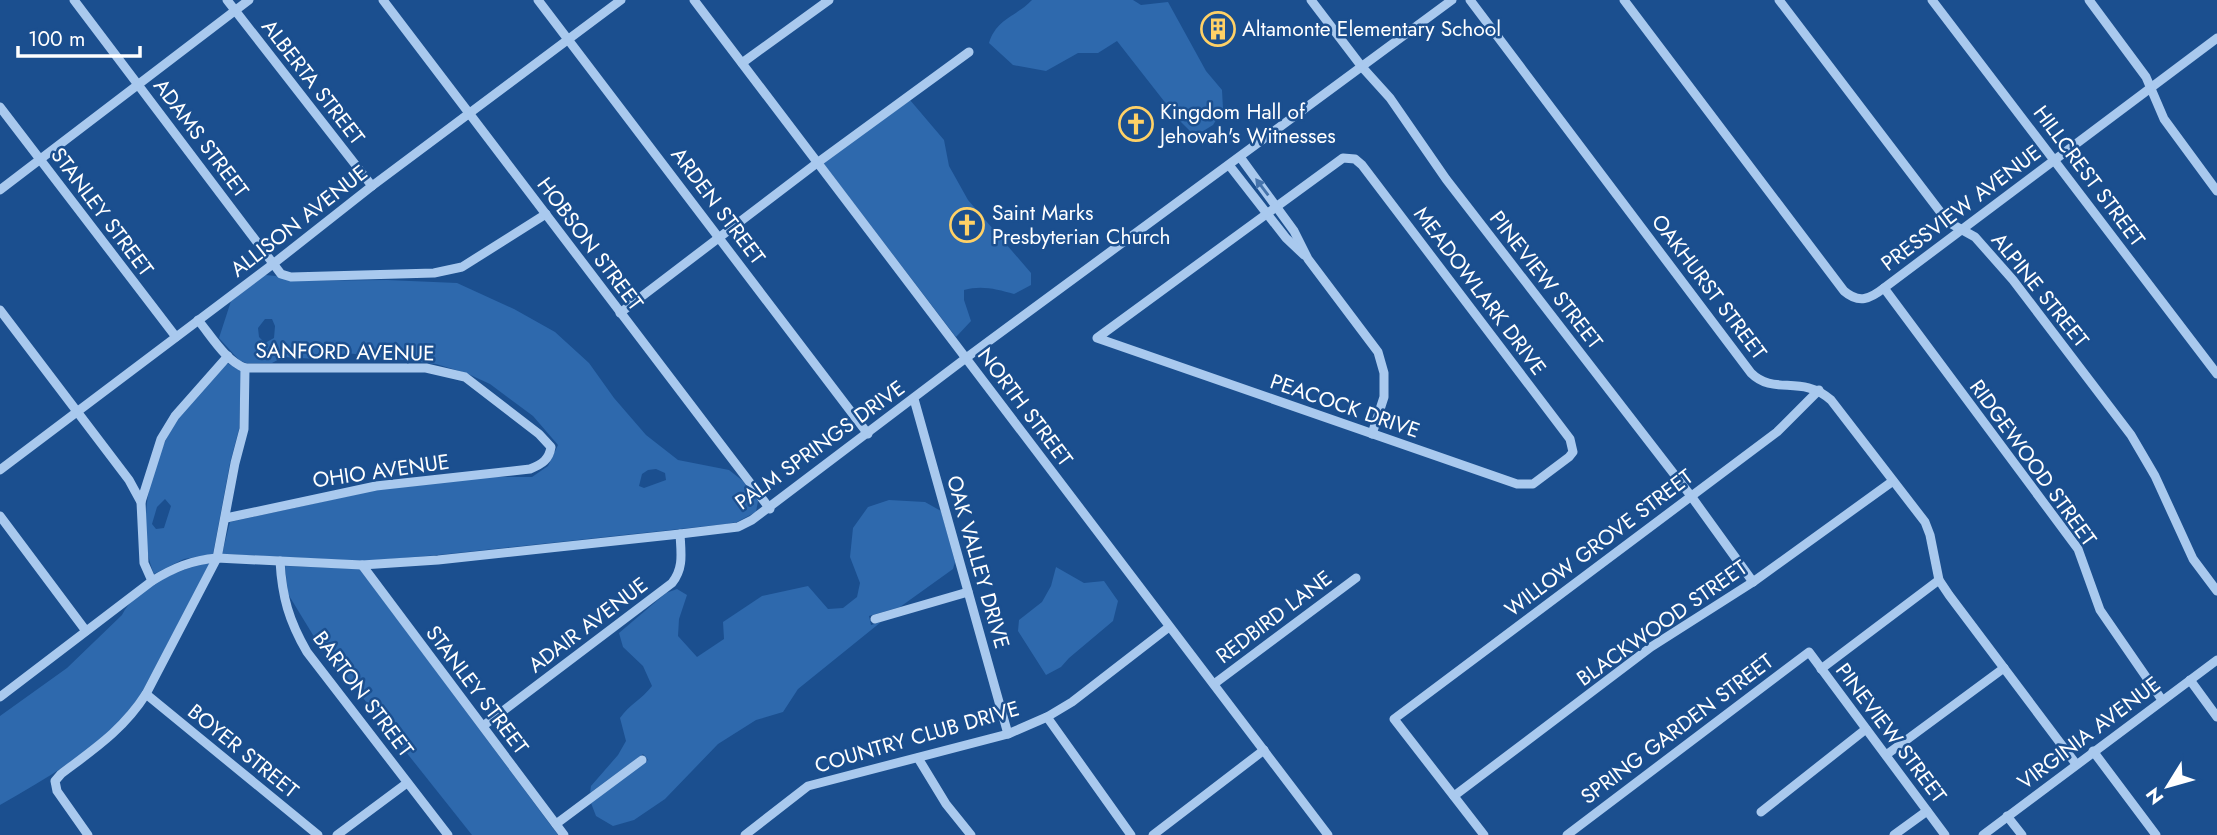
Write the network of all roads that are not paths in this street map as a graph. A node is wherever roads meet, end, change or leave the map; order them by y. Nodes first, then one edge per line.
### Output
1 (74, 0) edge
2 (227, 0) edge
3 (249, 0) edge
4 (383, 0) edge
5 (538, 0) edge
6 (621, 0) edge
7 (694, 0) edge
8 (829, 0) edge
9 (1311, 0) edge
10 (1452, 0) edge
11 (1470, 0) edge
12 (1624, 0) edge
13 (1779, 0) edge
14 (1933, 0) edge
15 (2089, 0) edge
16 (235, 10) junction
17 (2217, 38) edge
18 (568, 40) junction
19 (969, 52) dead end
20 (742, 63) junction
21 (1362, 67) junction
22 (139, 85) junction
23 (2151, 88) junction
24 (0, 107) edge
25 (471, 114) junction
26 (1240, 157) junction
27 (40, 159) junction
28 (2054, 159) junction
29 (817, 163) junction
30 (1229, 165) junction
31 (372, 186) junction
32 (0, 190) edge
33 (2217, 191) edge
34 (1276, 206) junction
35 (1266, 213) junction
36 (546, 214) junction
37 (1961, 229) junction
38 (720, 237) junction
39 (1308, 259) junction
40 (273, 264) junction
41 (1884, 288) junction
42 (0, 310) edge
43 (620, 313) junction
44 (198, 320) junction
45 (176, 337) junction
46 (228, 356) junction
47 (966, 358) junction
48 (246, 368) junction
49 (2217, 374) edge
50 (1819, 390) junction
51 (914, 399) junction
52 (77, 413) junction
53 (868, 434) junction
54 (1373, 434) junction
55 (1573, 452) joint
56 (542, 464) joint
57 (0, 470) edge
58 (1893, 481) junction
59 (1691, 496) junction
60 (141, 502) junction
61 (770, 509) junction
62 (0, 516) edge
63 (226, 518) junction
64 (680, 534) junction
65 (217, 558) junction
66 (280, 561) junction
67 (362, 565) junction
68 (1356, 578) dead end
69 (1939, 580) junction
70 (152, 581) junction
71 (1753, 582) junction
72 (2217, 591) edge
73 (968, 592) junction
74 (874, 619) dead end
75 (1169, 627) junction
76 (86, 632) junction
77 (1808, 652) joint
78 (2217, 660) edge
79 (2004, 668) junction
80 (1821, 669) junction
81 (2190, 680) junction
82 (1214, 684) junction
83 (146, 694) junction
84 (0, 697) edge
85 (2162, 701) junction
86 (1047, 717) junction
87 (2217, 717) edge
88 (483, 726) junction
89 (1866, 729) junction
90 (1008, 734) junction
91 (1264, 750) junction
92 (2093, 751) junction
93 (1886, 755) junction
94 (918, 758) junction
95 (642, 760) dead end
96 (2076, 764) junction
97 (407, 783) junction
98 (1454, 796) junction
99 (1927, 811) junction
100 (1761, 812) dead end
101 (2007, 816) junction
102 (556, 824) junction
103 (83, 834) edge
104 (318, 835) edge
105 (337, 835) edge
106 (448, 835) edge
107 (564, 835) edge
108 (745, 835) edge
109 (971, 835) edge
110 (1131, 835) edge
111 (1153, 835) edge
112 (1328, 835) edge
113 (1484, 835) edge
114 (1567, 835) edge
115 (1894, 835) edge
116 (1945, 835) edge
117 (1983, 835) edge
118 (2022, 835) edge
119 (2157, 835) edge

1 - 22 street, ADAMS STREET
2 - 16 street, ALBERTA STREET
3 - 16 street
4 - 25 street, HOBSON STREET
5 - 18 street, ARDEN STREET
6 - 18 street, ALLISON AVENUE
7 - 20 street, NORTH STREET
8 - 20 street
9 - 21 street, PINEVIEW STREET
10 - 21 street, PALM SPRINGS DRIVE
11 - 50 street, OAKHURST STREET
12 - 41 street, PRESSVIEW AVENUE
13 - 37 street, ALPINE STREET
14 - 28 street, HILLCREST STREET
15 - 23 street
16 - 22 street
16 - 31 street, ALBERTA STREET
17 - 23 street, PRESSVIEW AVENUE
18 - 25 street, ALLISON AVENUE
18 - 38 street, ARDEN STREET
19 - 29 street
20 - 29 street, NORTH STREET
21 - 26 street, PALM SPRINGS DRIVE
21 - 59 street, PINEVIEW STREET
22 - 27 street
22 - 40 street, ADAMS STREET
23 - 28 street, PRESSVIEW AVENUE
23 - 33 street
24 - 27 street, STANLEY STREET
25 - 31 street, ALLISON AVENUE
25 - 36 street, HOBSON STREET
26 - 30 street, PALM SPRINGS DRIVE
34 -> 26 street
27 - 32 street
27 - 45 street, STANLEY STREET
28 - 37 street, PRESSVIEW AVENUE
28 - 49 street, HILLCREST STREET
29 - 38 street
29 - 47 street, NORTH STREET
30 - 35 street
30 - 47 street, PALM SPRINGS DRIVE
31 - 40 street, ALLISON AVENUE
34 - 35 street
34 - 39 street
34 - 55 street, MEADOWLARK DRIVE
35 - 39 street
35 - 54 street, PEACOCK DRIVE
36 - 40 street
36 - 43 street, HOBSON STREET
37 - 41 street, PRESSVIEW AVENUE
37 - 72 street, ALPINE STREET
38 - 43 street
38 - 53 street, ARDEN STREET
39 - 54 street
40 - 44 street, ALLISON AVENUE
41 - 85 street, RIDGEWOOD STREET
42 - 52 street
43 - 61 street, HOBSON STREET
44 - 45 street, ALLISON AVENUE
44 - 46 street
45 - 52 street, ALLISON AVENUE
46 - 48 street, SANFORD AVENUE
46 - 60 street, SANFORD AVENUE
47 - 51 street, PALM SPRINGS DRIVE
47 - 75 street, NORTH STREET
48 - 56 street, SANFORD AVENUE
48 - 63 street
50 - 58 street
50 - 59 street, WILLOW GROVE STREET
51 - 53 street, PALM SPRINGS DRIVE
51 - 73 street, OAK VALLEY DRIVE
52 - 57 street, ALLISON AVENUE
52 - 60 street
53 - 61 street, PALM SPRINGS DRIVE
54 - 55 street, PEACOCK DRIVE
56 - 63 street, OHIO AVENUE
58 - 69 street
58 - 71 street, BLACKWOOD STREET
59 - 71 street, PINEVIEW STREET
59 - 98 street, WILLOW GROVE STREET
60 - 70 street
61 - 64 street, PALM SPRINGS DRIVE
62 - 76 street
63 - 65 street
64 - 67 street, PALM SPRINGS DRIVE
64 - 88 street, ADAIR AVENUE
65 - 66 street, PALM SPRINGS DRIVE
65 - 70 street, PALM SPRINGS DRIVE
65 - 83 street
66 - 67 street, PALM SPRINGS DRIVE
66 - 97 street, BARTON STREET
67 - 88 street, STANLEY STREET
68 - 82 street, REDBIRD LANE
69 - 79 street
69 - 80 street
70 - 76 street, PALM SPRINGS DRIVE
71 - 98 street, BLACKWOOD STREET
73 - 74 street
73 - 90 street, OAK VALLEY DRIVE
75 - 82 street, NORTH STREET
75 - 86 street, COUNTRY CLUB DRIVE
76 - 84 street, PALM SPRINGS DRIVE
77 - 80 street, PINEVIEW STREET
77 - 114 street, SPRING GARDEN STREET
78 - 81 street, VIRGINIA AVENUE
79 - 93 street
79 - 96 street
80 - 89 street, PINEVIEW STREET
81 - 85 street, VIRGINIA AVENUE
81 - 87 street
82 - 91 street, NORTH STREET
83 - 103 street
83 - 104 street, BOYER STREET
85 - 92 street, VIRGINIA AVENUE
86 - 90 street, COUNTRY CLUB DRIVE
86 - 110 street
88 - 102 street, STANLEY STREET
89 - 93 street, PINEVIEW STREET
89 - 100 street
90 - 94 street, COUNTRY CLUB DRIVE
91 - 111 street
91 - 112 street, NORTH STREET
92 - 96 street, VIRGINIA AVENUE
92 - 119 street
93 - 99 street, PINEVIEW STREET
94 - 108 street, COUNTRY CLUB DRIVE
94 - 109 street
95 - 102 street
96 - 101 street, VIRGINIA AVENUE
97 - 105 street
97 - 106 street, BARTON STREET
98 - 113 street
99 - 115 street
99 - 116 street, PINEVIEW STREET
101 - 117 street, VIRGINIA AVENUE
101 - 118 street
102 - 107 street, STANLEY STREET

